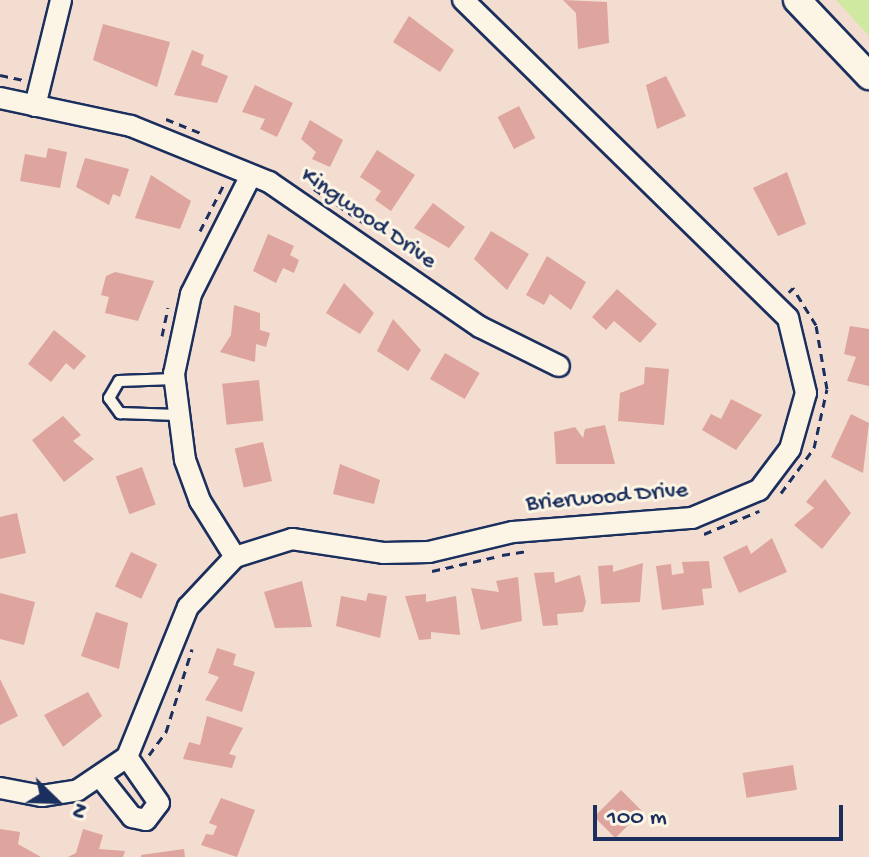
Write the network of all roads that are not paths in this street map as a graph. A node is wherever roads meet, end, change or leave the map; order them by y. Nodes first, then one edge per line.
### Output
1 (61, 0) edge
2 (463, 0) edge
3 (797, 0) edge
4 (869, 76) edge
5 (0, 98) edge
6 (35, 106) junction
7 (251, 175) junction
8 (559, 366) dead end
9 (175, 379) junction
10 (177, 415) junction
11 (235, 557) junction
12 (127, 757) junction
13 (101, 778) junction
14 (0, 788) edge

1 - 6 street
2 - 11 street, Brierwood Drive
3 - 4 street
5 - 6 street, Kingwood Drive
6 - 7 street, Kingwood Drive
7 - 8 street, Kingwood Drive
7 - 9 street
9 - 10 street
9 - 10 lane
10 - 11 street
11 - 12 street, Brierwood Drive
12 - 13 street, Brierwood Drive
12 - 13 street
13 - 14 street, Brierwood Drive

